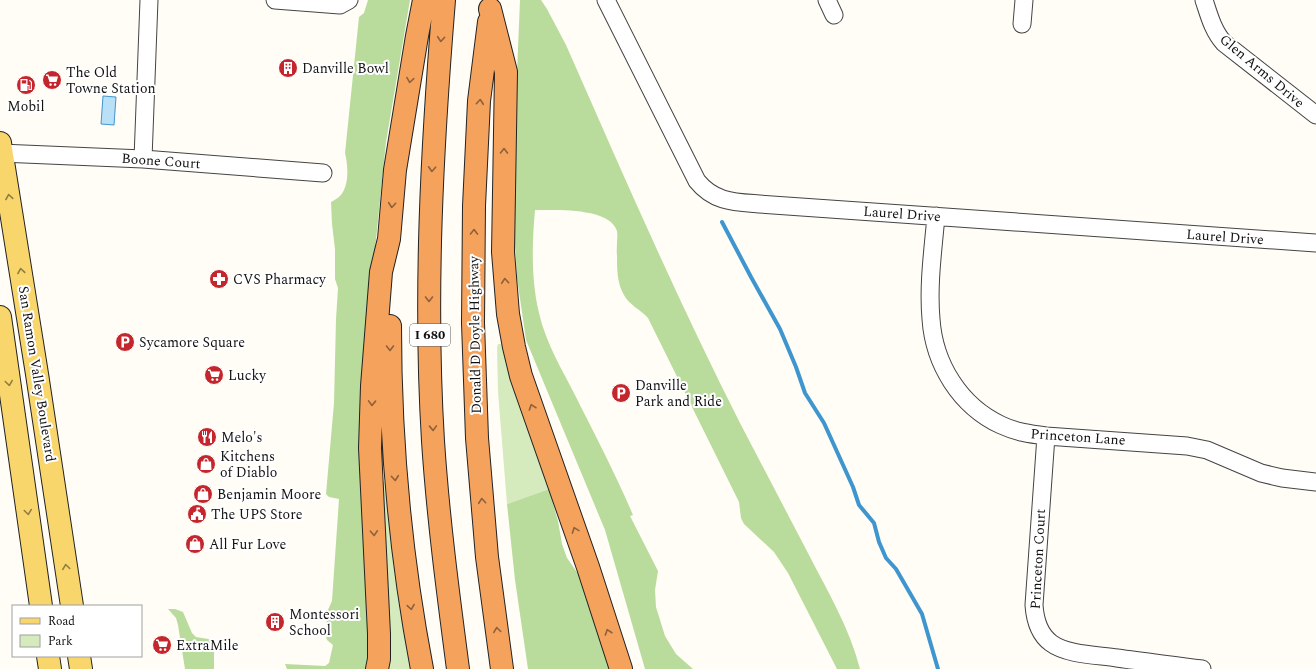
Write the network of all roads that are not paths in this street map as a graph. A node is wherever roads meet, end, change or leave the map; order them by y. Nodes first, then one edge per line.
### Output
1 (149, 0) edge
2 (276, 0) edge
3 (350, 0) edge
4 (424, 0) edge
5 (444, 0) edge
6 (606, 0) edge
7 (1024, 0) edge
8 (1204, 0) edge
9 (490, 4) edge
10 (1022, 24) dead end
11 (1316, 115) edge
12 (1, 150) edge
13 (142, 159) junction
14 (323, 173) dead end
15 (936, 216) junction
16 (389, 239) junction
17 (1316, 243) edge
18 (0, 317) edge
19 (1046, 436) junction
20 (1316, 482) edge
21 (41, 605) edge
22 (72, 605) edge
23 (48, 657) edge
24 (79, 657) edge
25 (50, 669) edge
26 (81, 669) edge
27 (378, 669) edge
28 (422, 669) edge
29 (458, 669) edge
30 (502, 669) edge
31 (621, 669) edge
32 (1202, 669) edge

1 - 13 street
2 - 3 street
4 -> 16 highway
5 -> 29 highway, I 680
6 - 15 street, Laurel Drive
7 - 10 street
8 - 11 street, Glen Arms Drive
30 -> 9 highway, Donald D Doyle Highway
31 -> 9 highway
12 - 13 street, Boone Court
22 -> 12 main road, San Ramon Valley Boulevard
13 - 14 street, Boone Court
15 - 17 street, Laurel Drive
15 - 19 street, Princeton Lane
16 -> 27 highway
16 -> 28 highway
18 -> 21 main road, San Ramon Valley Boulevard
19 - 20 street, Princeton Lane
19 - 32 street, Princeton Court
23 - 25 main road
24 - 26 main road

